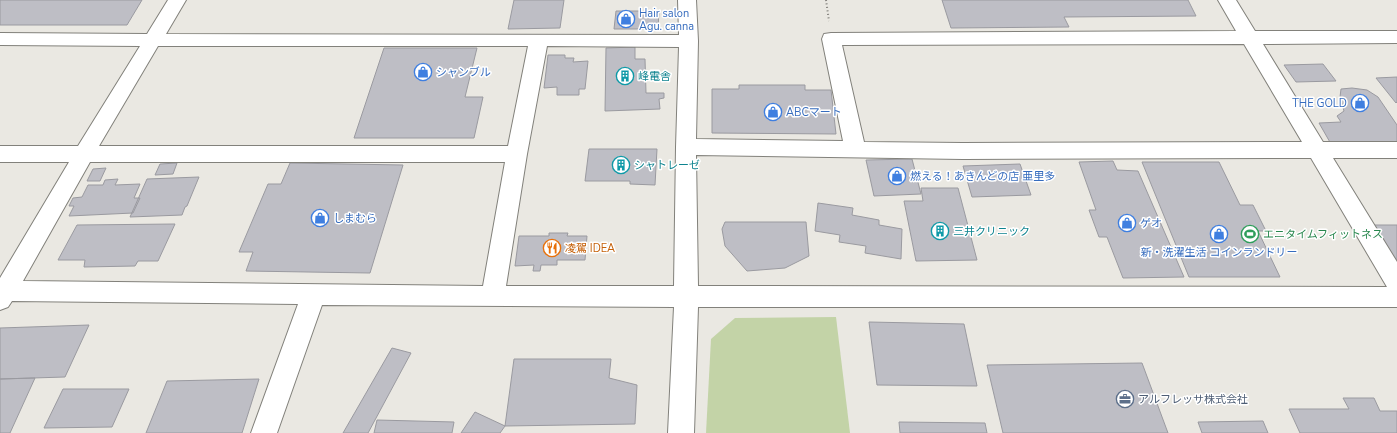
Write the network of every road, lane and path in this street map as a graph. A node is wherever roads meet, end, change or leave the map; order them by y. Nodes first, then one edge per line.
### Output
1 (177, 0) edge
2 (688, 0) edge
3 (1227, 0) edge
4 (1397, 37) edge
5 (0, 39) edge
6 (539, 40) junction
7 (154, 41) junction
8 (689, 41) junction
9 (1253, 43) junction
10 (938, 50) dead end
11 (686, 147) junction
12 (855, 149) junction
13 (1318, 150) junction
14 (1397, 150) edge
15 (0, 154) edge
16 (84, 154) junction
17 (517, 154) junction
18 (1397, 283) edge
19 (2, 294) edge
20 (314, 294) junction
21 (494, 296) junction
22 (686, 297) junction
23 (1397, 297) edge
24 (264, 433) edge
25 (682, 433) edge

1 - 7 street
2 - 8 street
3 - 9 street
4 - 9 street
5 - 7 street
6 - 7 street
6 - 8 street
6 - 17 street
7 - 16 street
8 - 11 street
9 - 10 street
9 - 12 street
9 - 13 street
11 - 12 street
11 - 22 street
12 - 13 street
13 - 14 street
13 - 18 street
15 - 16 street
16 - 17 street
16 - 19 street
17 - 21 street
19 - 20 street
20 - 21 street
20 - 24 street
21 - 22 street
22 - 23 street
22 - 25 street

